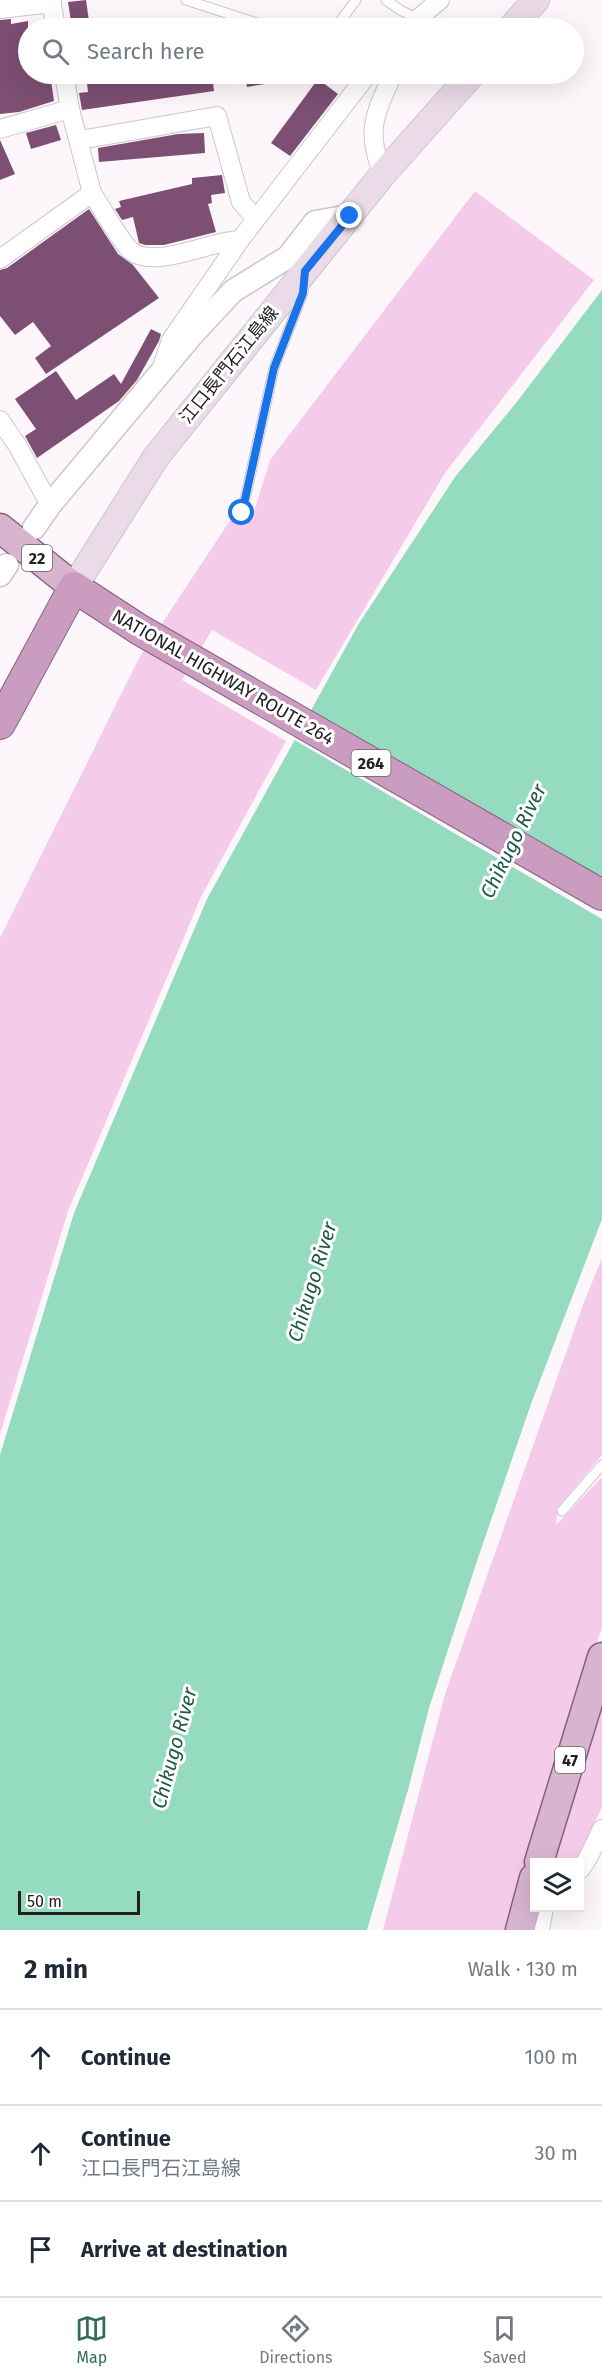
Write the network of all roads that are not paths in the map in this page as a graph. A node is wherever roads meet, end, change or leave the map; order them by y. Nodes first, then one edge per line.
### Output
1 (186, 0) edge
2 (356, 0) edge
3 (386, 0) edge
4 (431, 0) edge
5 (440, 0) edge
6 (536, 0) edge
7 (52, 1) edge
8 (0, 9) edge
9 (55, 18) edge
10 (241, 18) edge
11 (342, 18) edge
12 (407, 18) edge
13 (419, 18) edge
14 (421, 18) edge
15 (520, 18) edge
16 (66, 84) edge
17 (360, 84) edge
18 (389, 84) edge
19 (463, 84) edge
20 (70, 109) junction
21 (0, 129) edge
22 (80, 140) junction
23 (383, 174) junction
24 (92, 193) junction
25 (350, 216) junction
26 (256, 219) junction
27 (240, 240) junction
28 (0, 259) edge
29 (305, 271) junction
30 (159, 377) junction
31 (0, 420) edge
32 (50, 505) junction
33 (242, 513) dead end
34 (0, 528) edge
35 (34, 528) dead end
36 (74, 587) junction
37 (0, 724) edge
38 (602, 895) edge
39 (602, 1466) edge
40 (562, 1511) dead end
41 (602, 1657) edge
42 (602, 1829) edge
43 (541, 1858) edge
44 (584, 1863) edge

1 - 10 lane
2 - 11 lane
3 - 12 lane
4 - 13 street
5 - 14 street
6 - 15 main road
7 - 8 street
7 - 9 street
16 - 20 street
17 - 26 street
18 - 23 street
19 - 23 main road, 江口長門石江島線
20 - 21 street
20 - 22 street
22 - 24 street
22 - 26 street
23 - 25 main road, 江口長門石江島線
24 - 27 street
24 - 28 street
25 - 29 main road, 江口長門石江島線
25 - 30 street
26 - 27 street
27 - 30 street
29 - 33 lane
29 - 36 main road, 江口長門石江島線
30 - 32 street
31 - 32 street
32 - 35 street
34 - 36 main road, 22
36 - 37 highway
36 - 38 highway, NATIONAL HIGHWAY ROUTE 264 / 264
39 - 40 lane
41 - 43 main road, 47
42 - 44 street

